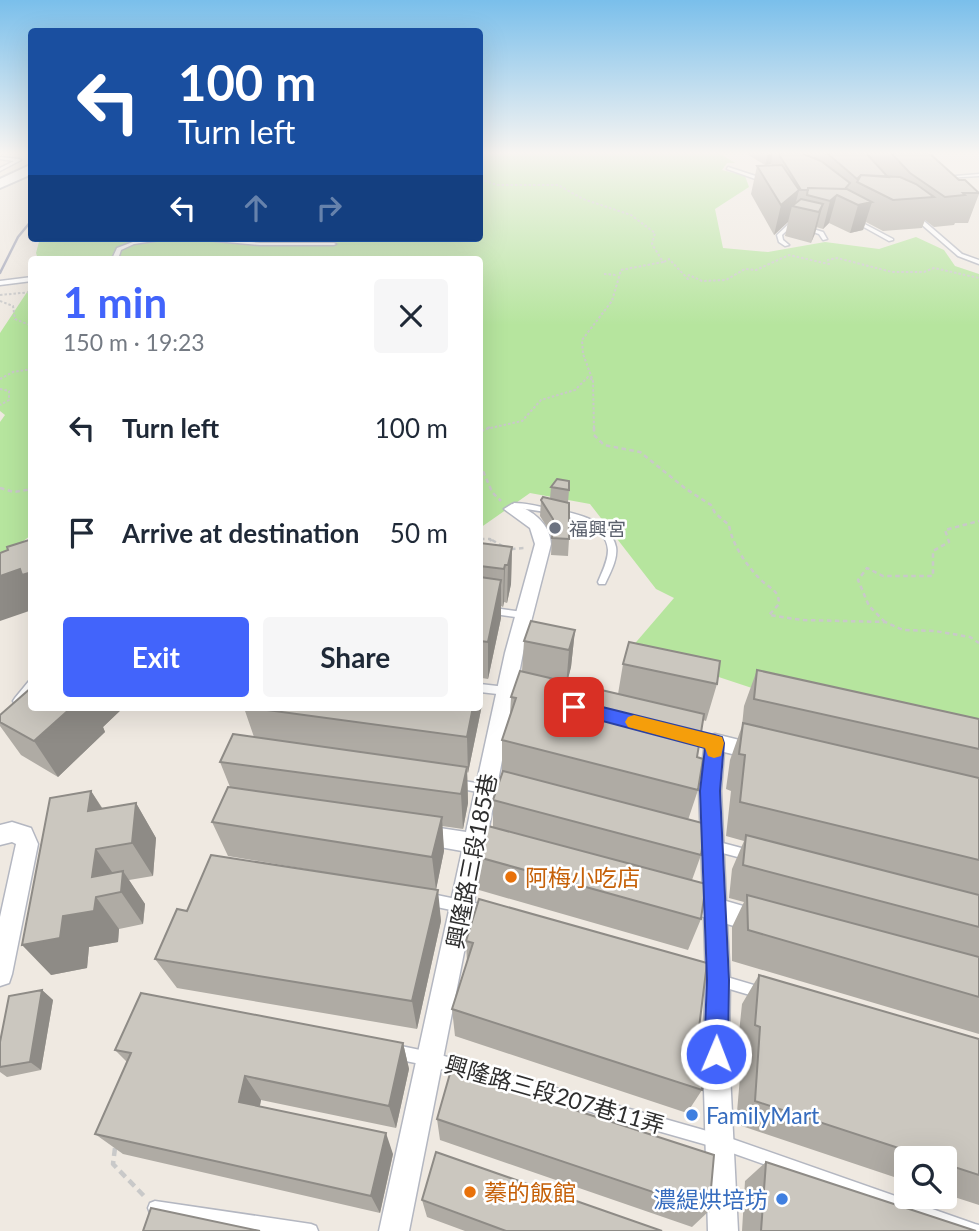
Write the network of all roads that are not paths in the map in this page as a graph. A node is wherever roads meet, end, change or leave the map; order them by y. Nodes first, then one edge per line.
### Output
1 (794, 212) edge
2 (907, 212) edge
3 (851, 218) edge
4 (791, 225) junction
5 (825, 239) dead end
6 (891, 240) dead end
7 (141, 242) edge
8 (238, 242) edge
9 (334, 244) dead end
10 (787, 245) dead end
11 (116, 256) edge
12 (979, 262) edge
13 (28, 280) edge
14 (0, 283) edge
15 (503, 502) joint
16 (602, 582) dead end
17 (483, 608) edge
18 (523, 615) junction
19 (483, 688) edge
20 (28, 689) edge
21 (513, 693) junction
22 (14, 706) edge
23 (781, 757) edge
24 (446, 782) edge
25 (485, 788) junction
26 (526, 798) edge
27 (391, 831) edge
28 (0, 835) edge
29 (474, 843) junction
30 (706, 844) junction
31 (527, 858) edge
32 (766, 859) edge
33 (661, 894) edge
34 (409, 896) edge
35 (462, 905) junction
36 (714, 909) junction
37 (501, 916) edge
38 (780, 927) edge
39 (0, 974) edge
40 (712, 978) junction
41 (770, 995) edge
42 (377, 1048) edge
43 (430, 1059) junction
44 (721, 1142) junction
45 (155, 1208) edge
46 (311, 1231) edge
47 (394, 1231) edge
48 (723, 1231) edge
49 (975, 1231) edge

1 - 4 lane
2 - 12 lane
3 - 6 lane
4 - 5 lane
4 - 10 lane
7 - 11 lane
8 - 9 lane
13 - 14 lane
15 - 16 lane
15 - 18 street, 興隆路三段185巷
17 - 18 lane
18 - 21 street, 興隆路三段185巷
19 - 21 lane
20 - 22 lane
21 - 25 street, 興隆路三段185巷
23 - 30 street
24 - 25 lane
25 - 26 lane
25 - 29 street, 興隆路三段185巷
27 - 29 street
28 - 39 street
29 - 31 street
29 - 35 street, 興隆路三段185巷
30 - 32 lane
30 - 36 street
33 - 36 street
34 - 35 lane
35 - 37 lane
35 - 43 street, 興隆路三段185巷
36 - 38 street
36 - 40 street
40 - 41 lane
40 - 44 street
42 - 43 lane, 興隆路三段207巷11弄
43 - 44 lane, 興隆路三段207巷11弄
43 - 47 street, 興隆路三段185巷
44 - 48 street
44 - 49 lane, 興隆路三段207巷11弄
45 - 46 lane

